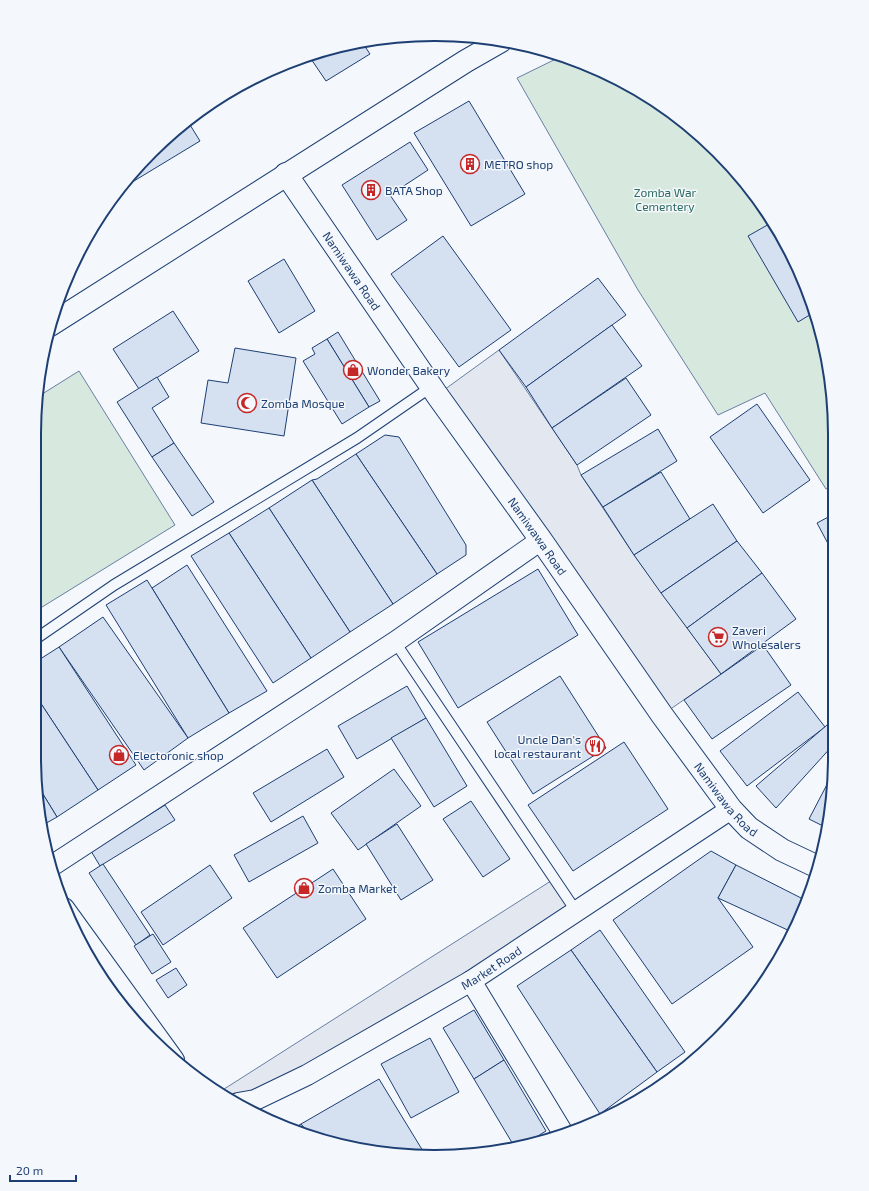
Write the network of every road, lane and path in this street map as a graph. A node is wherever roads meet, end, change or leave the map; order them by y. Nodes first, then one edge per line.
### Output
1 (487, 44) edge
2 (286, 174) junction
3 (58, 320) edge
4 (432, 387) junction
5 (541, 540) junction
6 (41, 635) edge
7 (395, 642) junction
8 (731, 809) junction
9 (56, 863) edge
10 (813, 865) edge
11 (576, 911) junction
12 (86, 939) edge
13 (471, 981) junction
14 (156, 1034) edge
15 (246, 1102) edge
16 (561, 1129) edge

1 - 2 main road
2 - 3 main road
2 - 4 main road, Namiwawa Road
4 - 5 main road, Namiwawa Road
4 - 6 lane
5 - 7 street
5 - 8 main road, Namiwawa Road
7 - 9 street
7 - 11 lane
8 - 10 main road, Namiwawa Road
8 - 11 street, Market Road
11 - 13 street, Market Road
12 - 14 street
13 - 15 street, Market Road
13 - 16 street

